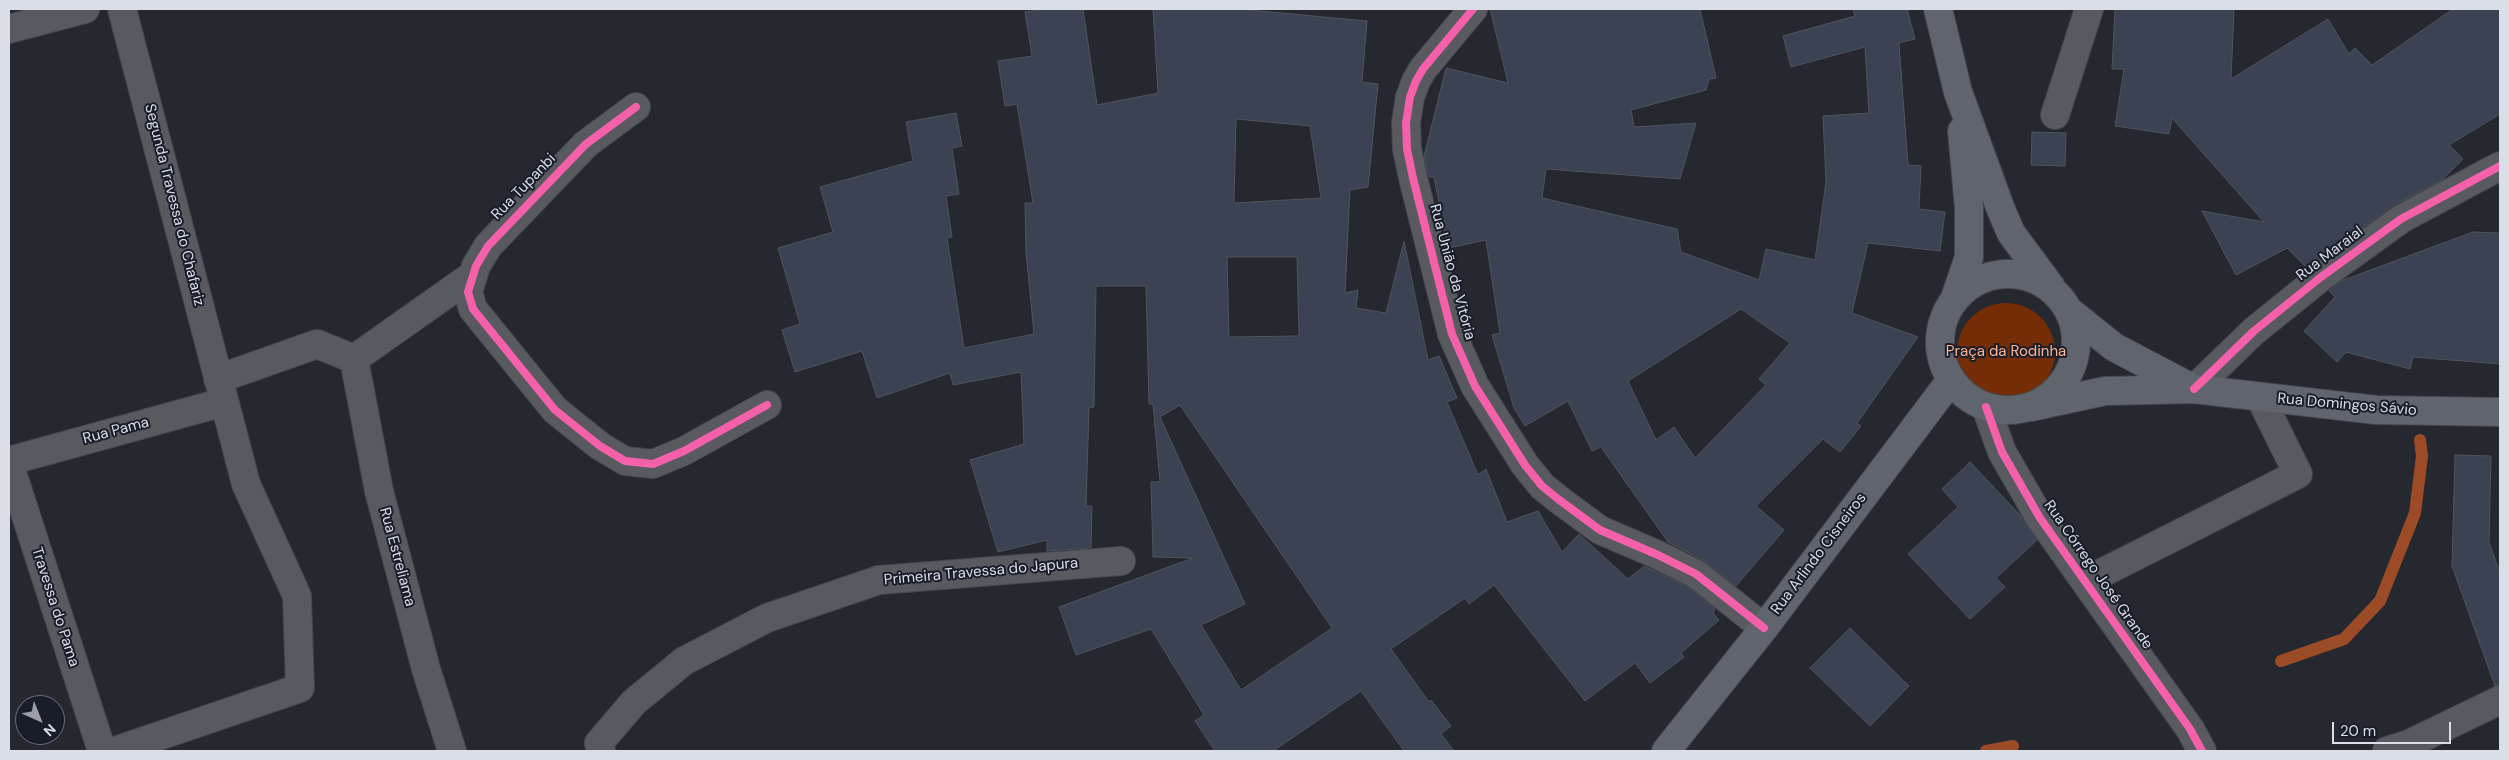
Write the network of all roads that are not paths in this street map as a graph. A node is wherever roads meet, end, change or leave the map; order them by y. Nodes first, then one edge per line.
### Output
1 (85, 9) edge
2 (122, 9) edge
3 (1472, 9) edge
4 (1938, 9) edge
5 (2088, 9) edge
6 (9, 29) edge
7 (1958, 92) junction
8 (636, 107) dead end
9 (2055, 116) dead end
10 (2500, 166) edge
11 (473, 275) junction
12 (1954, 301) junction
13 (2062, 301) junction
14 (354, 360) junction
15 (1951, 380) junction
16 (2194, 388) junction
17 (221, 391) junction
18 (2260, 397) junction
19 (767, 405) dead end
20 (1986, 407) junction
21 (2031, 407) junction
22 (2500, 412) edge
23 (9, 462) edge
24 (1121, 561) dead end
25 (2086, 581) junction
26 (1764, 628) junction
27 (2500, 700) edge
28 (102, 751) edge
29 (115, 751) edge
30 (452, 751) edge
31 (602, 751) edge
32 (1666, 751) edge
33 (2202, 751) edge
34 (2387, 751) edge

1 - 6 street
2 - 17 street, Segunda Travessa do Chafariz
3 - 26 street, Rua União da Vitória
4 - 7 main road
5 - 9 street
7 - 12 main road
7 - 13 main road
8 - 11 street, Rua Tupanbi
10 - 16 street, Rua Maraial
11 - 14 street
11 - 19 street, Rua Tupanbi
12 - 13 main road
12 - 15 main road
13 - 16 main road, Rua Domingos Sávio
13 - 21 main road
14 - 17 street, Rua Pama
14 - 30 street, Rua Estreliama
15 - 20 main road
15 - 26 main road, Rua Arlindo Cisneiros
16 - 18 main road, Rua Domingos Sávio
16 - 21 main road, Rua Domingos Sávio
17 - 23 street, Rua Pama
17 - 29 street, Segunda Travessa do Chafariz
18 - 22 main road, Rua Domingos Sávio
18 - 25 street
20 - 21 main road
20 - 25 street, Rua Córrego José Grande
23 - 28 street, Travessa do Pama
24 - 31 street, Primeira Travessa do Japura
25 - 33 street, Rua Córrego José Grande
26 - 32 main road, Rua Arlindo Cisneiros
27 - 34 street

